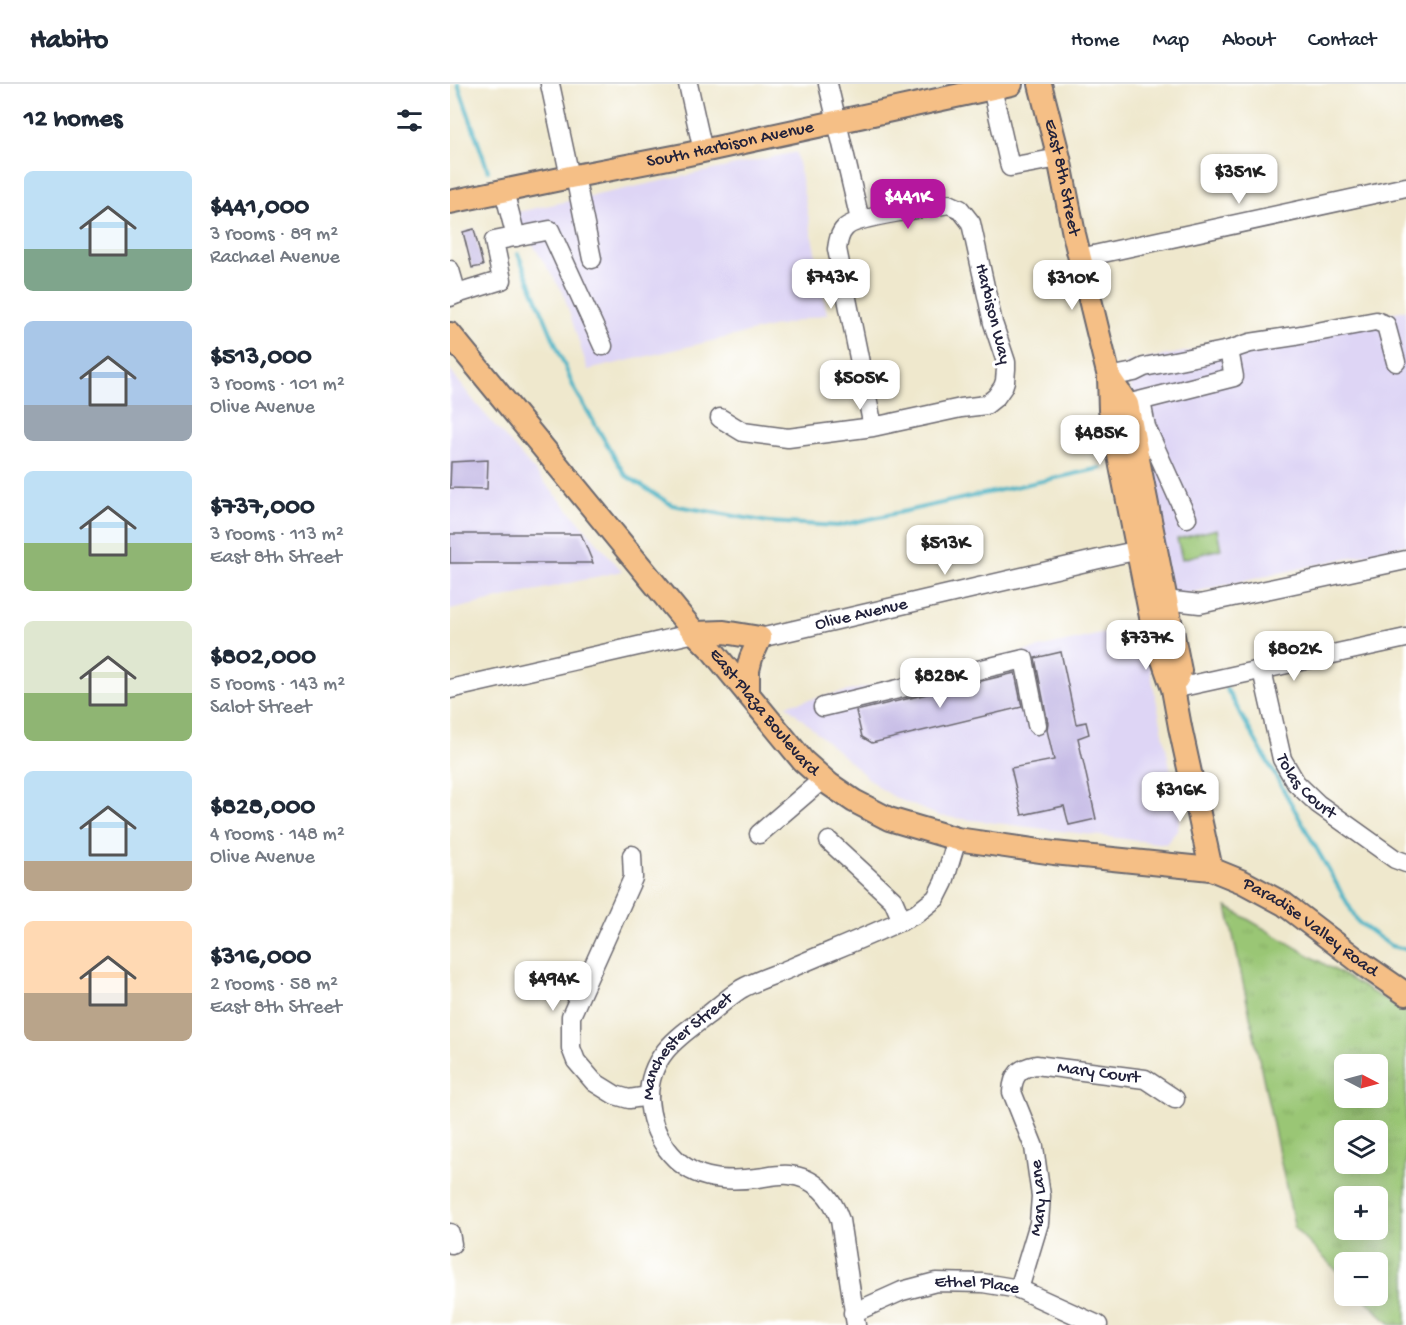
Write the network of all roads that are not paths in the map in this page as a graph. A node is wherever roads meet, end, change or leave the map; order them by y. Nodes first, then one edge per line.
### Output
1 (550, 84) edge
2 (688, 84) edge
3 (828, 84) edge
4 (1040, 84) edge
5 (1000, 86) edge
6 (836, 122) junction
7 (703, 151) junction
8 (1059, 158) junction
9 (573, 176) junction
10 (1406, 187) edge
11 (504, 191) junction
12 (450, 202) edge
13 (860, 220) junction
14 (516, 237) junction
15 (592, 258) dead end
16 (1080, 258) junction
17 (450, 270) edge
18 (453, 295) edge
19 (450, 334) edge
20 (603, 346) dead end
21 (1229, 350) junction
22 (1396, 362) dead end
23 (1109, 377) junction
24 (1134, 403) junction
25 (720, 418) dead end
26 (873, 427) junction
27 (1187, 518) dead end
28 (1146, 549) junction
29 (1406, 551) edge
30 (1406, 560) edge
31 (1318, 579) junction
32 (1165, 600) junction
33 (695, 633) junction
34 (760, 638) junction
35 (1406, 638) edge
36 (1262, 670) junction
37 (450, 689) edge
38 (1173, 689) junction
39 (748, 694) junction
40 (823, 707) dead end
41 (1037, 725) dead end
42 (823, 779) junction
43 (759, 834) dead end
44 (957, 839) junction
45 (829, 841) dead end
46 (632, 855) dead end
47 (1406, 863) edge
48 (1211, 869) junction
49 (902, 921) junction
50 (1406, 994) edge
51 (1018, 1072) joint
52 (649, 1096) junction
53 (1175, 1099) dead end
54 (1019, 1289) junction
55 (854, 1319) edge
56 (1098, 1325) edge

1 - 9 street
2 - 7 street
3 - 6 street
4 - 8 main road, East 8th Street
5 - 6 main road, South Harbison Avenue
5 - 8 street
6 - 7 main road, South Harbison Avenue
6 - 13 street
7 - 9 main road, South Harbison Avenue
8 - 16 main road, East 8th Street
9 - 11 main road, South Harbison Avenue
9 - 15 street
10 - 16 street
11 - 12 main road, South Harbison Avenue
11 - 14 street
13 - 26 street
13 - 26 street, Harbison Way
14 - 18 street
14 - 20 street
16 - 23 main road, East 8th Street
17 - 18 street
19 - 33 main road, East Plaza Boulevard
21 - 22 street
21 - 23 street
21 - 24 street
23 - 24 main road, East 8th Street
23 - 28 main road, East 8th Street
24 - 27 street
24 - 28 main road, East 8th Street
25 - 26 street
28 - 32 main road, East 8th Street
28 - 34 street, Olive Avenue
28 - 38 main road, East 8th Street
29 - 31 street
30 - 31 street
31 - 32 street
32 - 38 main road, East 8th Street
33 - 34 main road
33 - 37 street
33 - 39 main road, East Plaza Boulevard
34 - 39 main road
35 - 36 street
36 - 38 street
36 - 47 street, Tolas Court
38 - 48 main road, East 8th Street
39 - 42 main road, East Plaza Boulevard
40 - 41 street
42 - 43 street
42 - 44 main road, East Plaza Boulevard
44 - 48 main road, East Plaza Boulevard
44 - 49 street, Manchester Street
45 - 49 street
46 - 52 street
48 - 50 main road, Paradise Valley Road
49 - 52 street, Manchester Street
51 - 53 street, Mary Court
51 - 54 street, Mary Lane
52 - 55 street, Manchester Street
54 - 55 street, Ethel Place
54 - 56 street, Ethel Place

